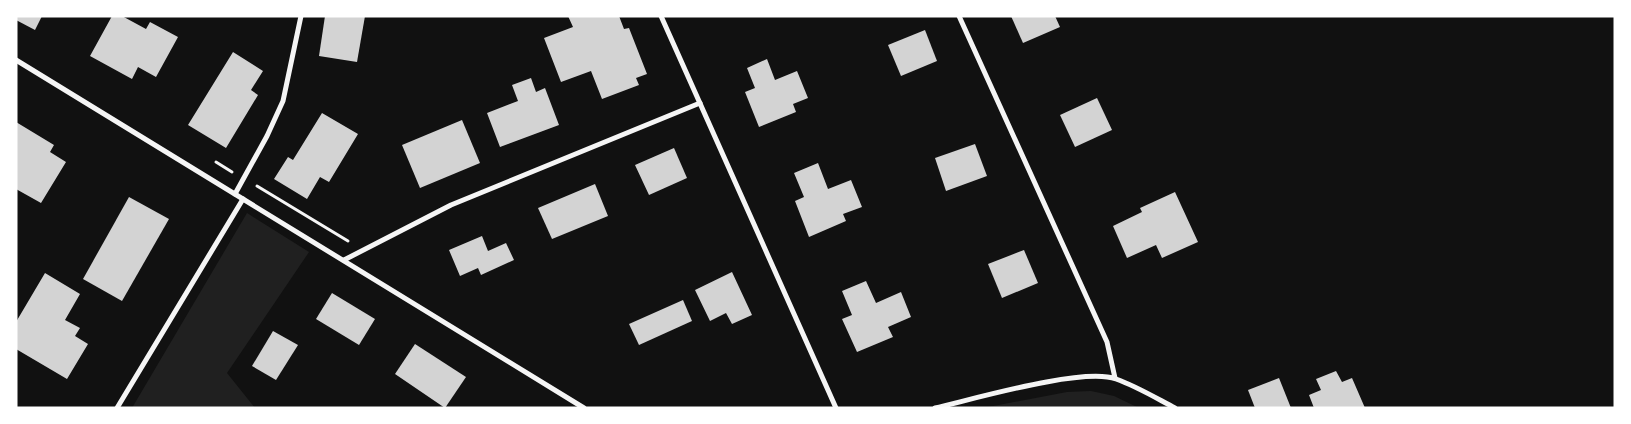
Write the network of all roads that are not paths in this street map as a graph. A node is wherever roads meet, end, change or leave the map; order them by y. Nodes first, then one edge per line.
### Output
1 (301, 16) edge
2 (661, 16) edge
3 (959, 16) edge
4 (16, 60) edge
5 (700, 103) junction
6 (235, 194) junction
7 (243, 199) junction
8 (344, 260) junction
9 (1115, 378) junction
10 (117, 408) edge
11 (584, 408) edge
12 (836, 408) edge
13 (935, 408) edge
14 (1175, 408) edge

1 - 6 street
2 - 5 street
3 - 9 street
4 - 6 street
5 - 8 street
5 - 12 street
6 - 7 street
7 - 8 street
7 - 10 street
8 - 11 street
9 - 13 street
9 - 14 street

